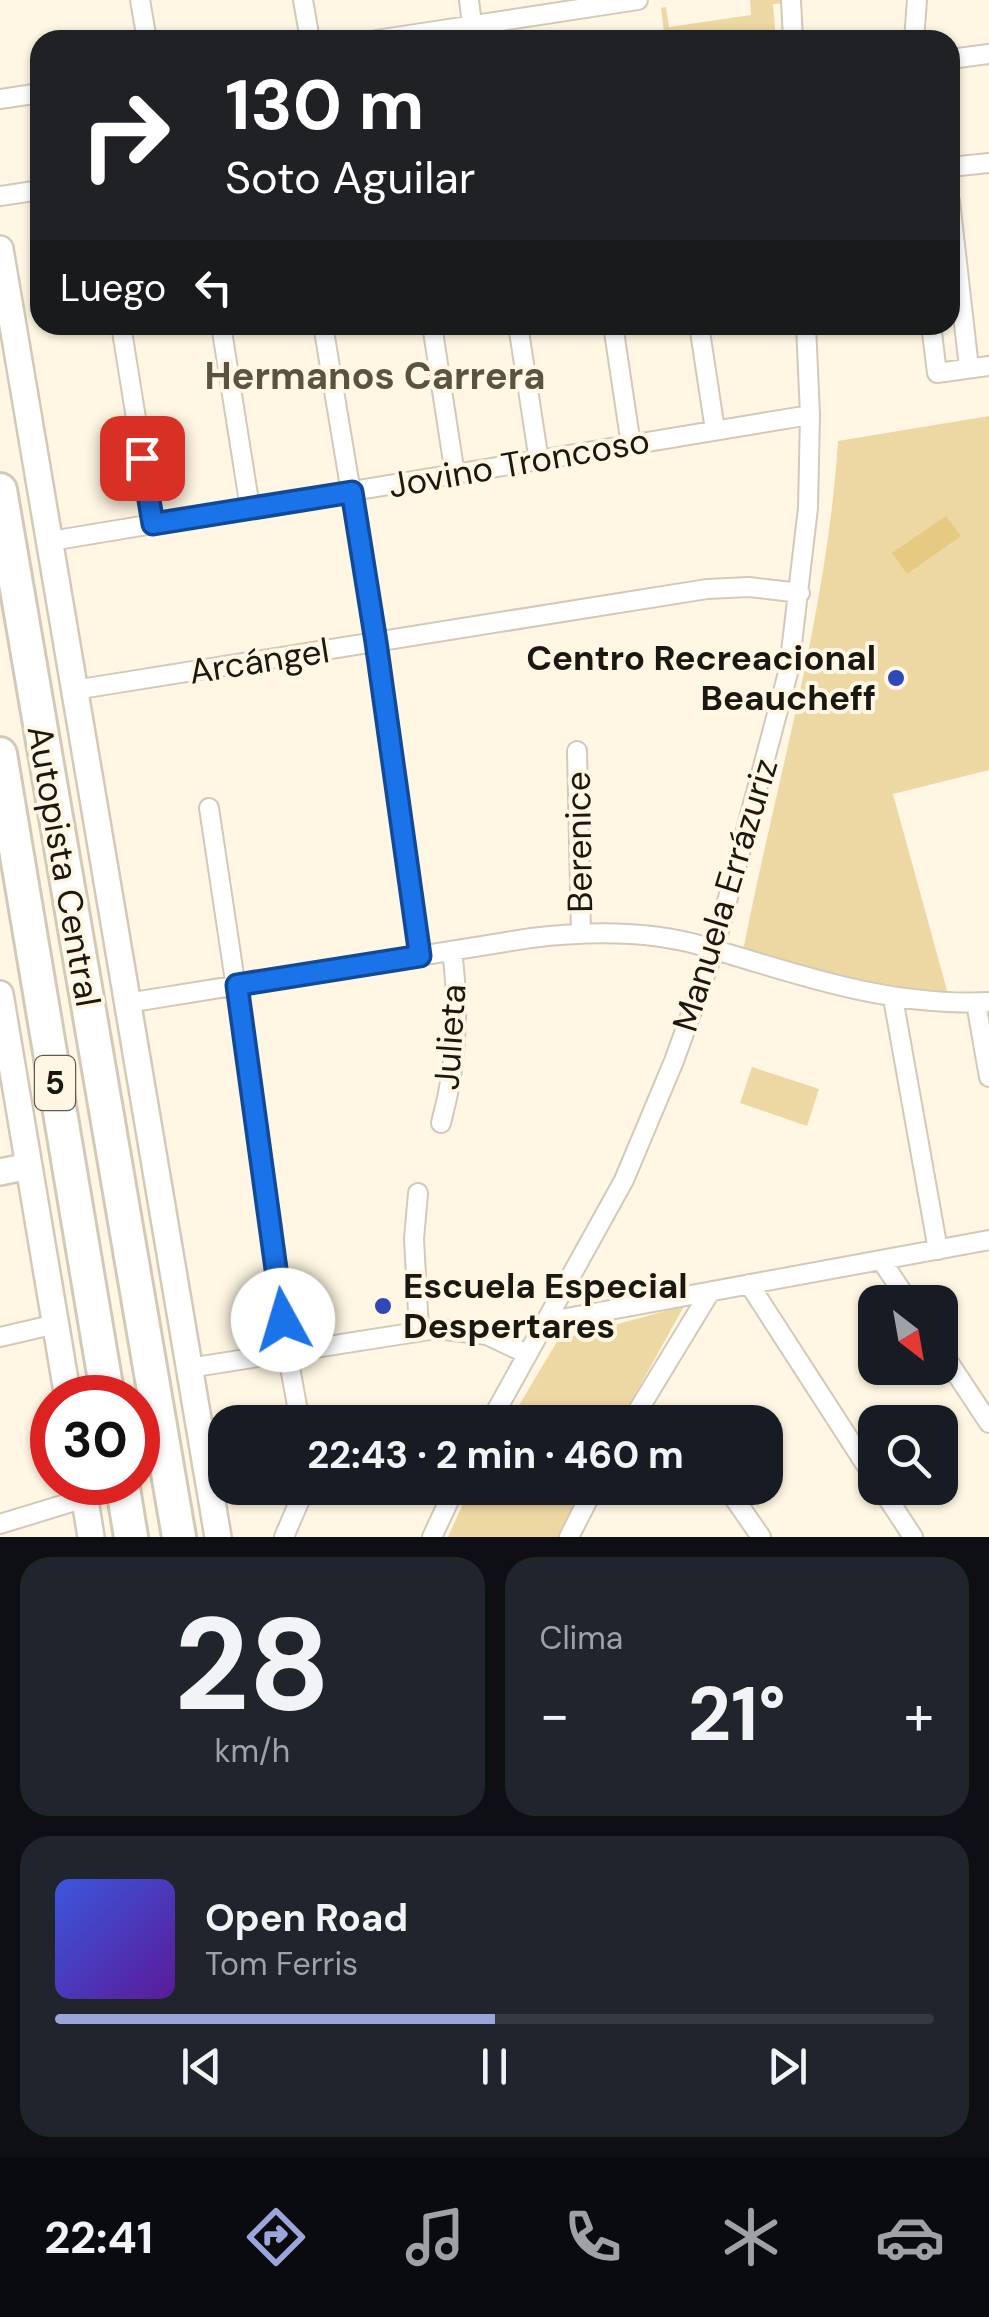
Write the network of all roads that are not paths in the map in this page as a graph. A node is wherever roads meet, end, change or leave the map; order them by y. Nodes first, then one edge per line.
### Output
1 (140, 0) edge
2 (303, 0) edge
3 (469, 0) edge
4 (634, 0) edge
5 (791, 0) edge
6 (917, 0) edge
7 (472, 25) junction
8 (145, 30) edge
9 (308, 30) edge
10 (440, 30) edge
11 (792, 30) edge
12 (915, 30) edge
13 (989, 54) edge
14 (960, 58) edge
15 (30, 94) edge
16 (0, 99) edge
17 (989, 163) edge
18 (960, 166) edge
19 (30, 192) edge
20 (0, 196) edge
21 (0, 249) edge
22 (960, 289) edge
23 (123, 335) edge
24 (223, 335) edge
25 (324, 335) edge
26 (434, 335) edge
27 (520, 335) edge
28 (614, 335) edge
29 (701, 335) edge
30 (806, 335) edge
31 (933, 335) edge
32 (989, 366) edge
33 (969, 368) junction
34 (810, 415) junction
35 (715, 430) junction
36 (631, 445) junction
37 (539, 461) junction
38 (456, 474) junction
39 (0, 490) edge
40 (352, 492) junction
41 (250, 508) junction
42 (153, 524) junction
43 (51, 541) junction
44 (800, 593) junction
45 (376, 642) junction
46 (74, 690) junction
47 (577, 751) dead end
48 (0, 754) edge
49 (209, 808) dead end
50 (581, 934) junction
51 (714, 950) junction
52 (452, 951) junction
53 (420, 956) junction
54 (237, 985) junction
55 (0, 994) edge
56 (893, 998) junction
57 (127, 1002) junction
58 (982, 1002) edge
59 (5, 1053) edge
60 (989, 1077) edge
61 (440, 1123) dead end
62 (29, 1166) junction
63 (0, 1172) edge
64 (418, 1193) dead end
65 (989, 1240) edge
66 (938, 1250) junction
67 (881, 1260) junction
68 (748, 1284) junction
69 (898, 1285) edge
70 (710, 1292) junction
71 (545, 1322) junction
72 (56, 1324) junction
73 (419, 1330) junction
74 (0, 1338) edge
75 (287, 1350) junction
76 (528, 1354) junction
77 (189, 1368) junction
78 (64, 1375) edge
79 (104, 1375) edge
80 (958, 1377) edge
81 (297, 1405) edge
82 (500, 1405) edge
83 (641, 1405) edge
84 (989, 1424) edge
85 (858, 1453) edge
86 (46, 1505) edge
87 (86, 1505) edge
88 (126, 1505) edge
89 (298, 1505) edge
90 (447, 1505) edge
91 (585, 1505) edge
92 (739, 1505) edge
93 (892, 1505) edge
94 (0, 1524) edge
95 (91, 1537) edge
96 (131, 1537) edge
97 (179, 1537) edge
98 (218, 1537) edge
99 (284, 1537) edge
100 (432, 1537) edge
101 (569, 1537) edge
102 (761, 1537) edge
103 (913, 1537) edge

1 - 8 street
2 - 9 street
3 - 7 street
4 - 7 street
5 - 11 street
6 - 12 street
7 - 10 street
13 - 14 street
15 - 16 street
17 - 18 street
19 - 20 street
21 - 43 main road
22 - 33 street
23 - 42 street
24 - 41 street
25 - 40 street, Julieta
26 - 38 street
27 - 37 street
28 - 36 street
29 - 35 street
30 - 34 street, Manuela Errázuriz
31 - 33 street
32 - 33 street
34 - 35 street, Jovino Troncoso
34 - 44 street, Manuela Errázuriz
35 - 36 street, Jovino Troncoso
36 - 37 street, Jovino Troncoso
37 - 38 street, Jovino Troncoso
38 - 40 street, Jovino Troncoso
39 - 97 highway, Autopista Central / 5
40 - 41 street, Jovino Troncoso
40 - 45 street, Julieta
41 - 42 street, Jovino Troncoso
42 - 43 street, Jovino Troncoso
43 - 46 main road
44 - 45 street, Arcángel
44 - 51 street, Manuela Errázuriz
45 - 46 street, Arcángel
45 - 53 street, Julieta
46 - 57 main road
47 - 50 street, Berenice
48 - 79 highway, Autopista Central / 5
49 - 54 street
50 - 51 street
50 - 52 street
51 - 56 street
51 - 71 street, Manuela Errázuriz
52 - 53 street
52 - 61 street, Julieta
53 - 54 street
54 - 57 street
54 - 75 street
55 - 59 main road
56 - 58 street
56 - 66 street
57 - 77 main road
58 - 60 street
59 - 62 main road
62 - 63 main road
62 - 72 main road
64 - 73 street
65 - 66 street
66 - 67 street
67 - 68 street
67 - 69 street
68 - 70 street
68 - 85 street
70 - 71 street
70 - 83 street
71 - 76 street, Manuela Errázuriz
72 - 74 street
72 - 78 main road
73 - 75 street
73 - 76 street
75 - 77 street
75 - 81 street
76 - 82 street, Manuela Errázuriz
77 - 98 main road
80 - 84 street
86 - 94 street
87 - 95 main road
88 - 96 highway
89 - 99 street
90 - 100 street
91 - 101 street
92 - 102 street
93 - 103 street

